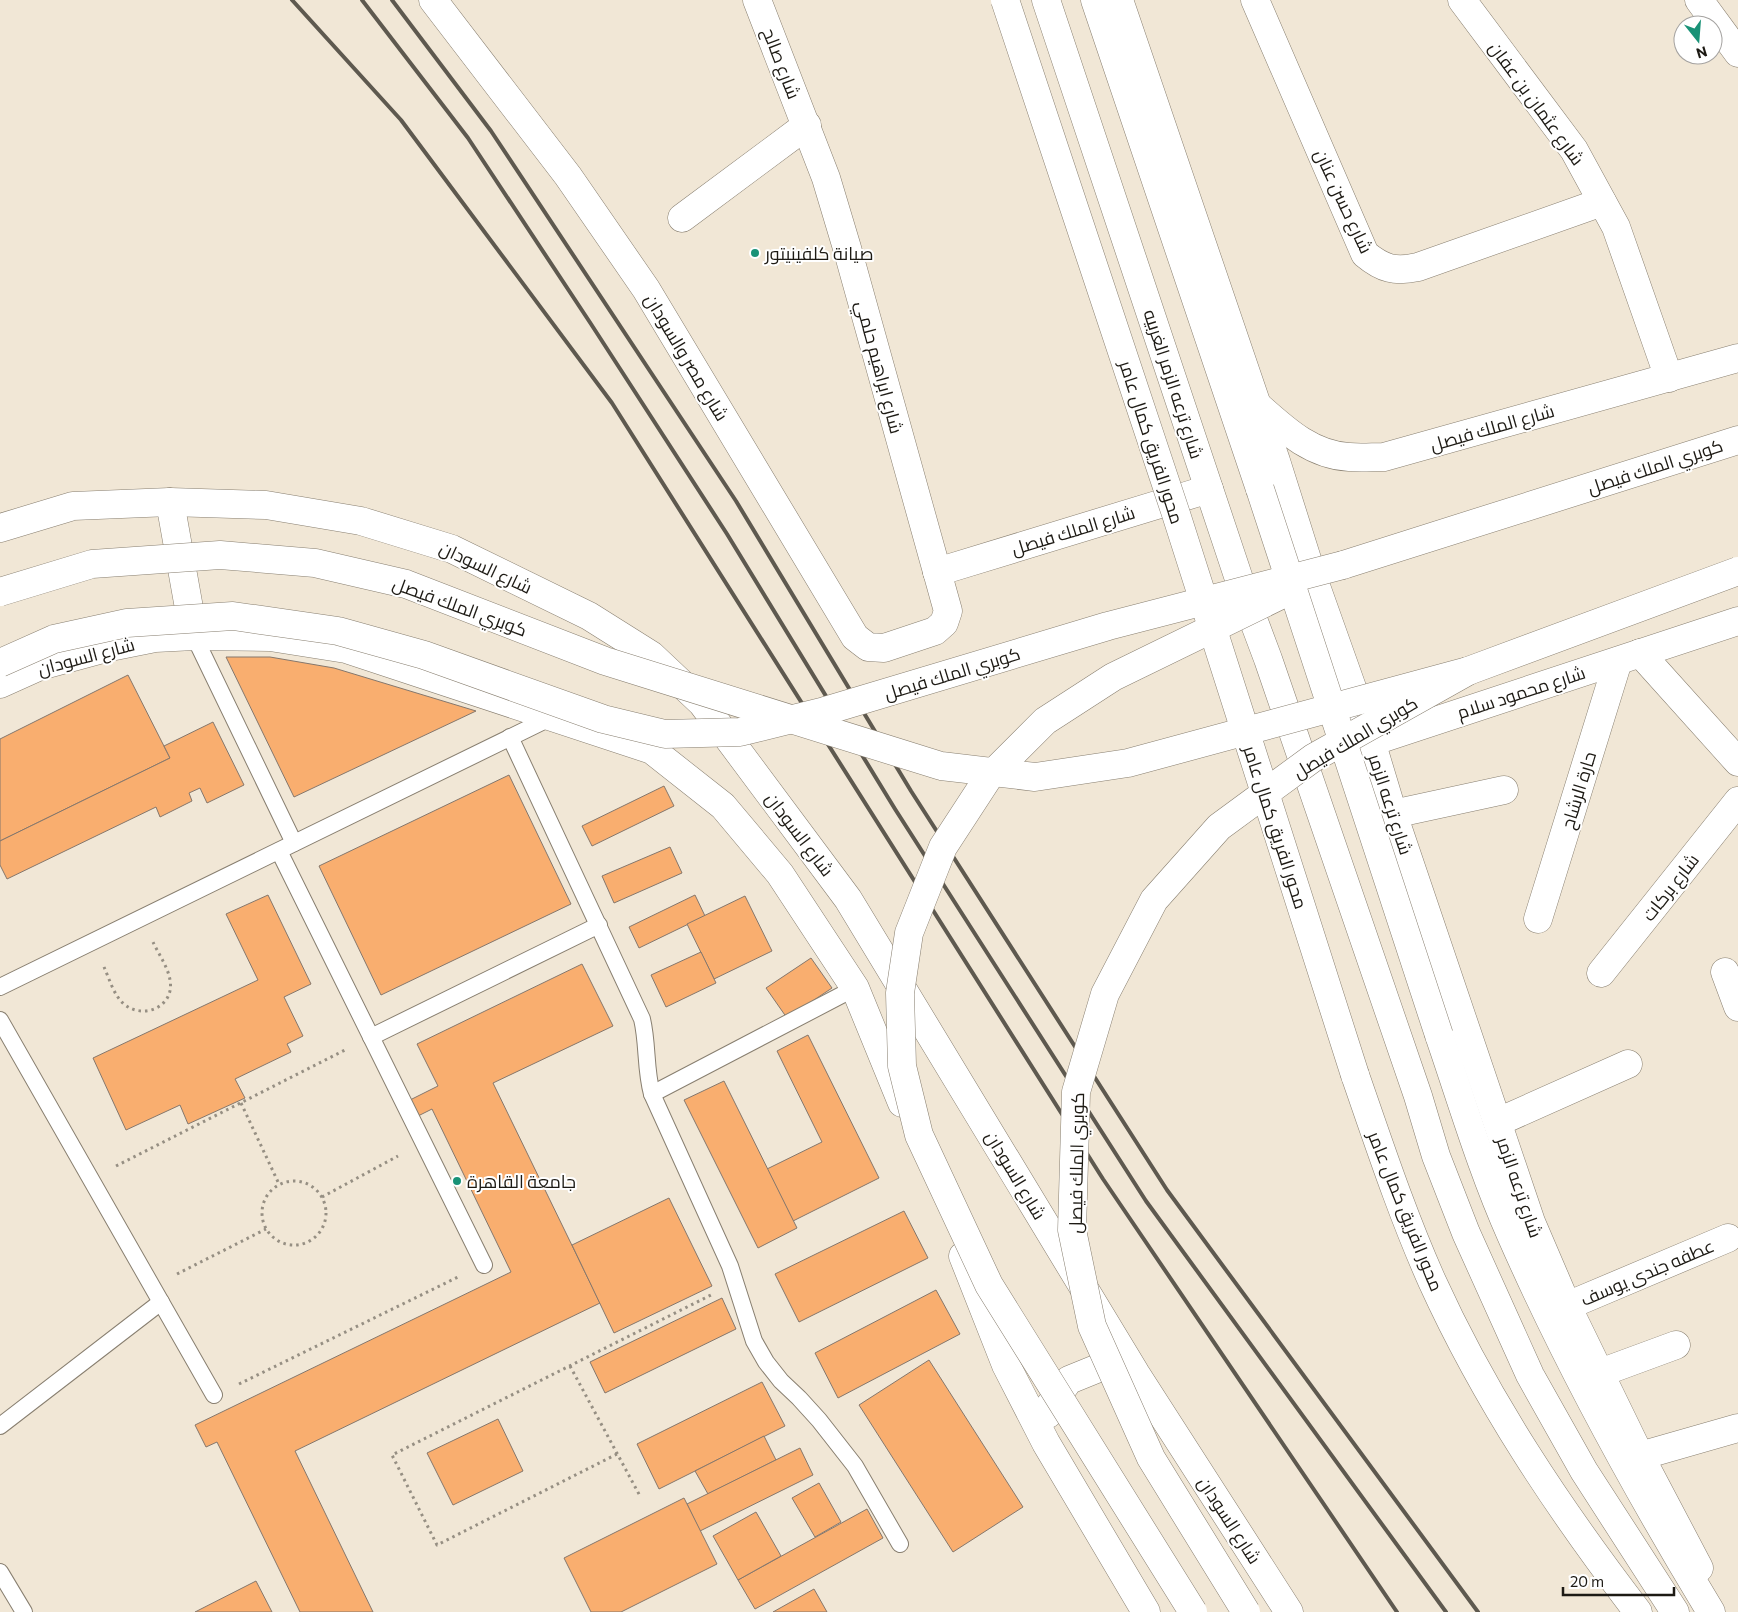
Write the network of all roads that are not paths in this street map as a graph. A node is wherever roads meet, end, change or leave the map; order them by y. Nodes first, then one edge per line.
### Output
1 (433, 0) edge
2 (757, 0) edge
3 (1005, 0) edge
4 (1095, 0) edge
5 (1119, 0) edge
6 (1255, 0) edge
7 (1462, 0) edge
8 (1700, 0) edge
9 (1053, 2) edge
10 (1738, 53) edge
11 (806, 126) junction
12 (1602, 202) junction
13 (682, 218) dead end
14 (1738, 358) edge
15 (1669, 378) junction
16 (1257, 405) junction
17 (1738, 440) edge
18 (1209, 488) junction
19 (170, 502) junction
20 (0, 528) edge
21 (1342, 565) junction
22 (1738, 571) edge
23 (937, 572) junction
24 (0, 592) edge
25 (948, 611) joint
26 (1732, 631) edge
27 (194, 636) junction
28 (1629, 657) junction
29 (0, 663) edge
30 (1468, 671) junction
31 (0, 684) edge
32 (552, 717) junction
33 (510, 737) junction
34 (1371, 741) junction
35 (1738, 762) edge
36 (1304, 767) junction
37 (1504, 790) dead end
38 (1738, 800) edge
39 (1393, 814) junction
40 (294, 843) junction
41 (279, 851) junction
42 (1538, 919) dead end
43 (599, 925) junction
44 (1725, 972) dead end
45 (1601, 974) dead end
46 (0, 987) edge
47 (855, 988) junction
48 (1738, 1007) edge
49 (0, 1020) edge
50 (371, 1037) junction
51 (1628, 1064) dead end
52 (652, 1094) junction
53 (1498, 1122) junction
54 (1728, 1238) dead end
55 (484, 1265) road end
56 (161, 1302) junction
57 (1567, 1306) junction
58 (1676, 1345) dead end
59 (1600, 1373) junction
60 (1136, 1374) junction
61 (214, 1396) road end
62 (0, 1426) edge
63 (1738, 1428) edge
64 (1046, 1443) junction
65 (1640, 1456) junction
66 (900, 1544) dead end
67 (0, 1572) edge
68 (24, 1612) edge
69 (1146, 1612) edge
70 (1193, 1612) edge
71 (1246, 1612) edge
72 (1288, 1612) edge
73 (1638, 1612) edge
74 (1675, 1612) edge
75 (1711, 1612) edge
76 (1721, 1612) edge

1 - 25 main road, شارع مصر والسودان
2 - 11 main road, شارع صالح
3 - 73 main road, محور الفريق كمال عامر, bridge
4 - 75 main road, bridge
5 - 16 main road
6 - 12 main road, شارع حسن عنان
7 - 12 main road, شارع عثمان بن عفان
8 - 10 main road
9 - 18 main road, شارع ترعه الزمر الغربيه
11 - 13 main road
11 - 23 main road, شارع ابراهيم حلمي
12 - 15 main road, شارع عثمان بن عفان
14 - 15 main road, شارع الملك فيصل
15 - 16 main road, شارع الملك فيصل
16 - 34 main road
17 - 21 main road, كوبري الملك فيصل
18 - 23 main road, شارع الملك فيصل
18 - 36 main road, شارع ترعه الزمر الغربيه
19 - 20 main road, شارع السودان
19 - 27 main road
19 - 60 main road, شارع السودان
21 - 29 main road, كوبري الملك فيصل, bridge
21 - 70 main road, كوبري الملك فيصل, bridge
22 - 30 main road, كوبري الملك فيصل, bridge
23 - 25 main road, شارع ابراهيم حلمي
24 - 30 main road, كوبري الملك فيصل, bridge
26 - 28 main road, شارع محمود سلام
27 - 31 main road, شارع السودان
27 - 32 main road, شارع السودان
27 - 40 lane
28 - 34 main road, شارع محمود سلام
28 - 35 main road
28 - 42 main road, حارة الرشاح
30 - 71 main road, كوبري الملك فيصل, bridge
32 - 33 lane
32 - 47 main road, شارع السودان
33 - 40 lane
33 - 43 lane
34 - 36 main road, شارع محمود سلام
34 - 39 main road, شارع ترعه الزمر
36 - 74 main road
37 - 39 main road
38 - 45 main road, شارع بركات
39 - 53 main road, شارع ترعه الزمر
40 - 41 lane
41 - 46 lane
41 - 50 lane
43 - 50 lane
43 - 52 lane
44 - 48 main road
47 - 52 lane
47 - 64 main road, شارع السودان
49 - 56 lane
50 - 55 lane
51 - 53 main road
52 - 66 lane
53 - 57 main road, شارع ترعه الزمر
54 - 57 main road, عطفه جندى يوسف
56 - 61 lane
56 - 62 lane
57 - 59 main road, شارع ترعه الزمر
58 - 59 main road
59 - 65 main road, شارع ترعه الزمر
60 - 64 main road
60 - 72 main road, شارع السودان
63 - 65 main road
64 - 69 main road, شارع السودان
65 - 76 main road, شارع ترعه الزمر
67 - 68 lane

